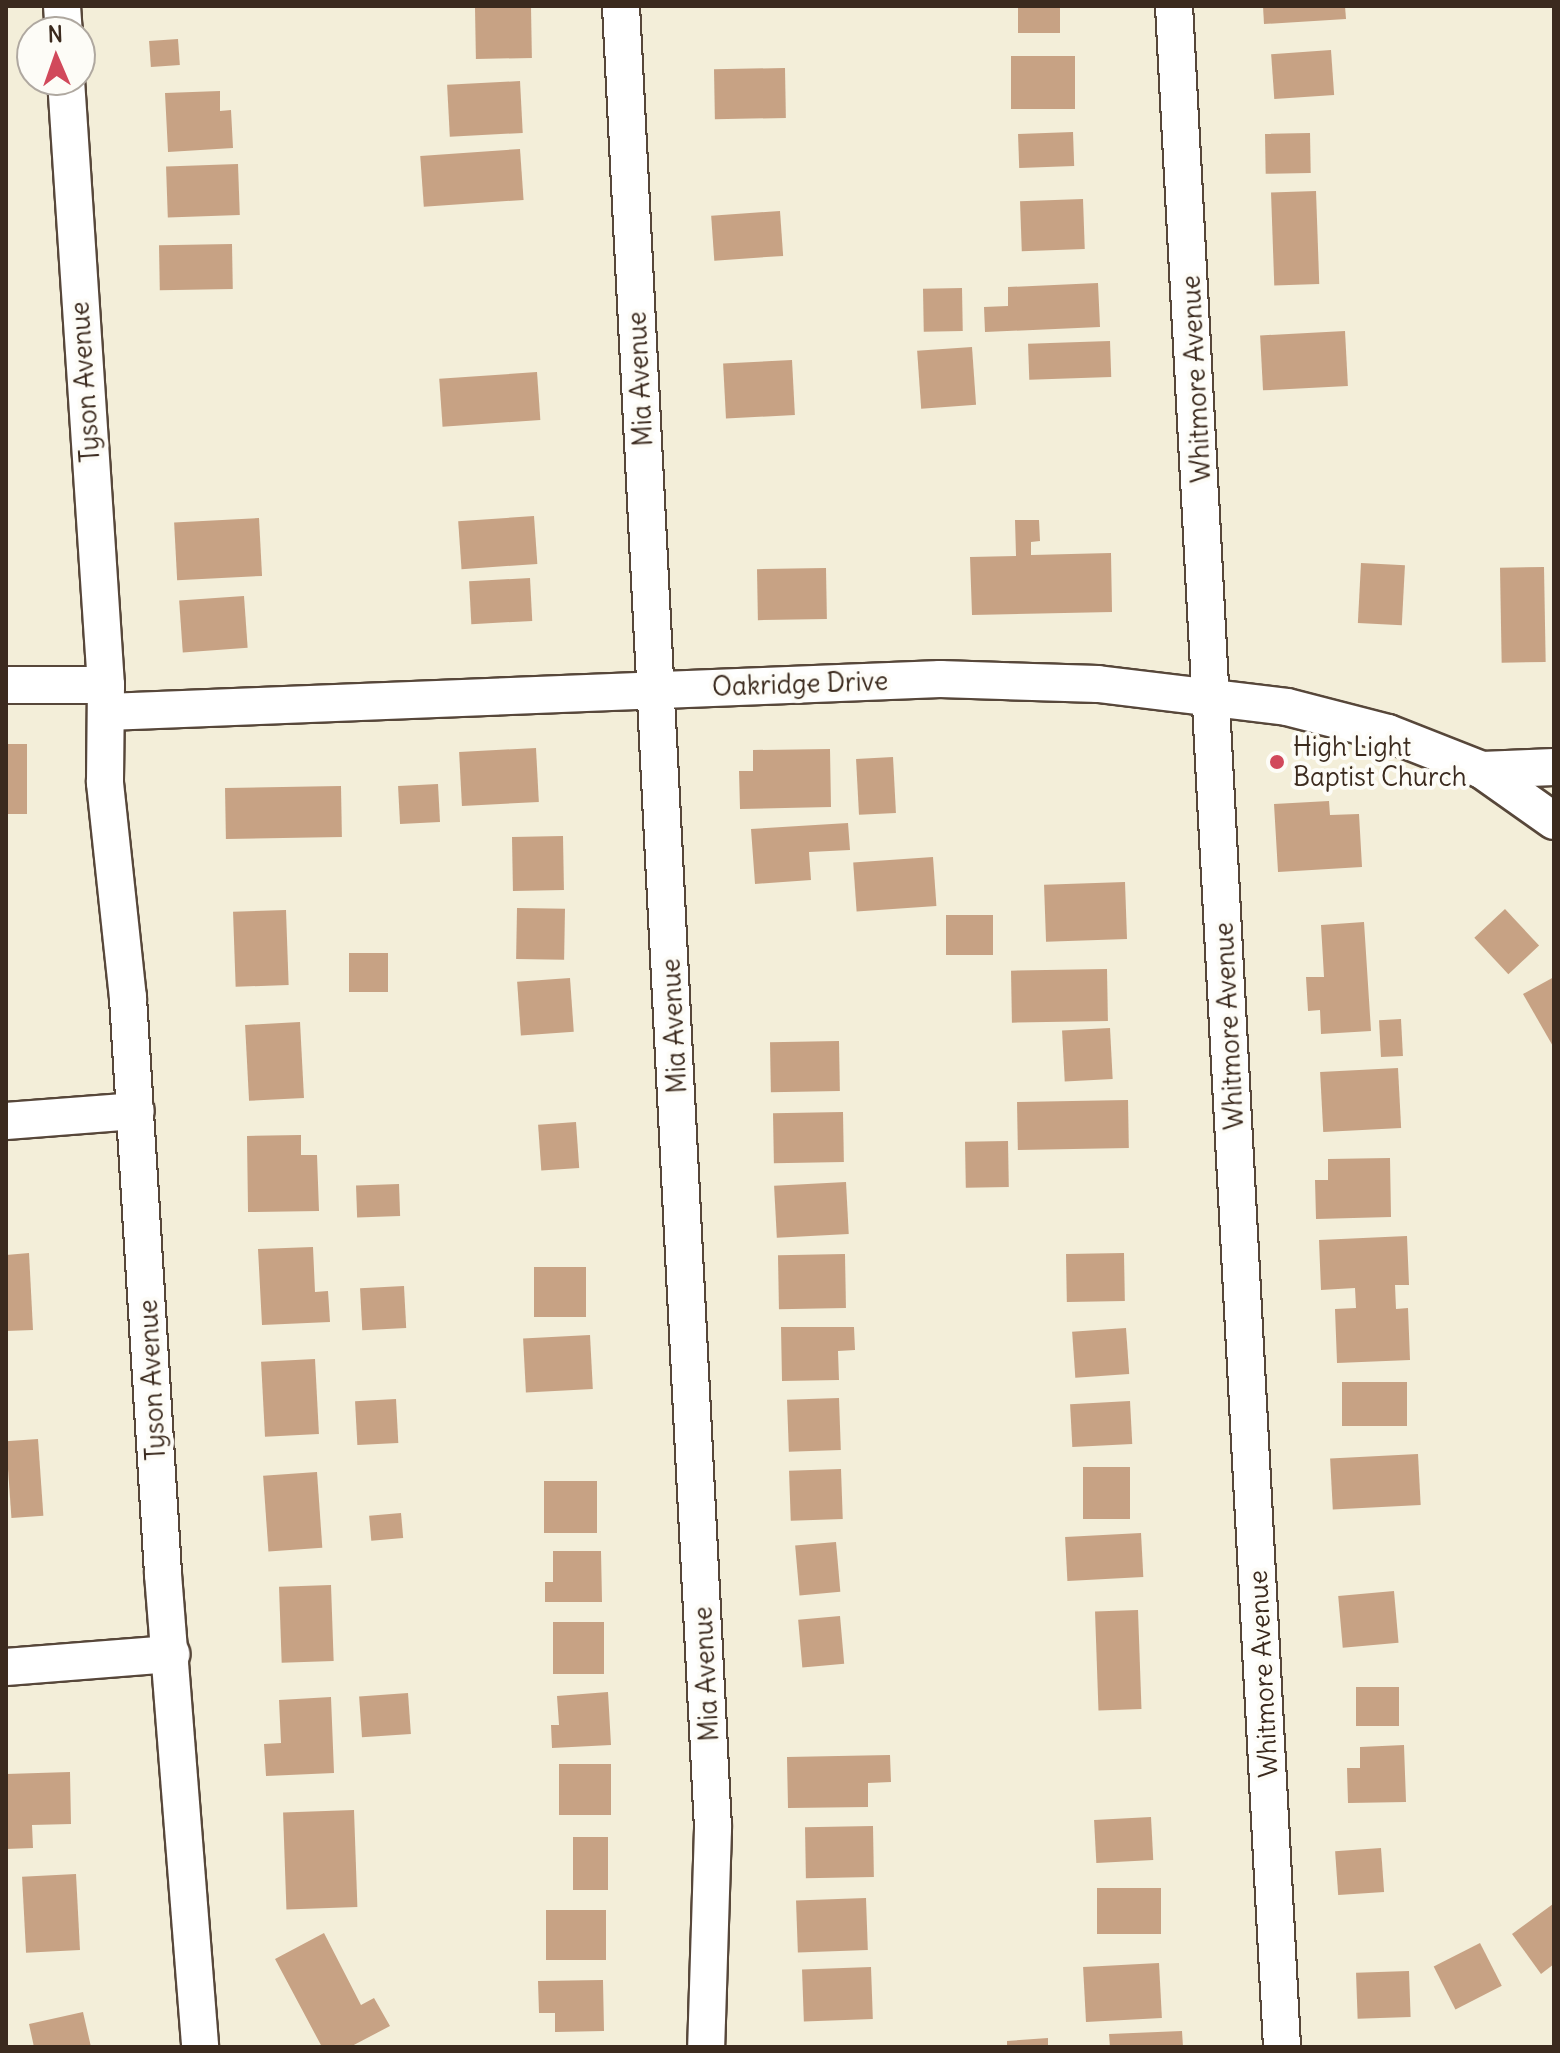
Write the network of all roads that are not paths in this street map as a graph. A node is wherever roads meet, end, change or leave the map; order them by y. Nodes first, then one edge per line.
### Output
1 (621, 6) edge
2 (1174, 6) edge
3 (67, 96) edge
4 (6, 685) edge
5 (656, 688) junction
6 (1210, 696) junction
7 (106, 698) junction
8 (1554, 767) edge
9 (1482, 770) junction
10 (1554, 821) edge
11 (136, 1111) junction
12 (6, 1121) edge
13 (171, 1654) junction
14 (6, 1667) edge
15 (200, 2047) edge
16 (706, 2047) edge
17 (1282, 2047) edge

1 - 5 street, Mia Avenue
2 - 6 street, Whitmore Avenue
3 - 7 street, Tyson Avenue
4 - 7 street, Oakridge Drive
5 - 6 street, Oakridge Drive
5 - 7 street, Oakridge Drive
5 - 16 street, Mia Avenue
6 - 9 street, Oakridge Drive
6 - 17 street, Whitmore Avenue
7 - 11 street, Tyson Avenue
8 - 9 street, Oakridge Drive
9 - 10 street, Oakridge Drive
11 - 12 street
11 - 13 street, Tyson Avenue
13 - 14 street
13 - 15 street, Tyson Avenue

